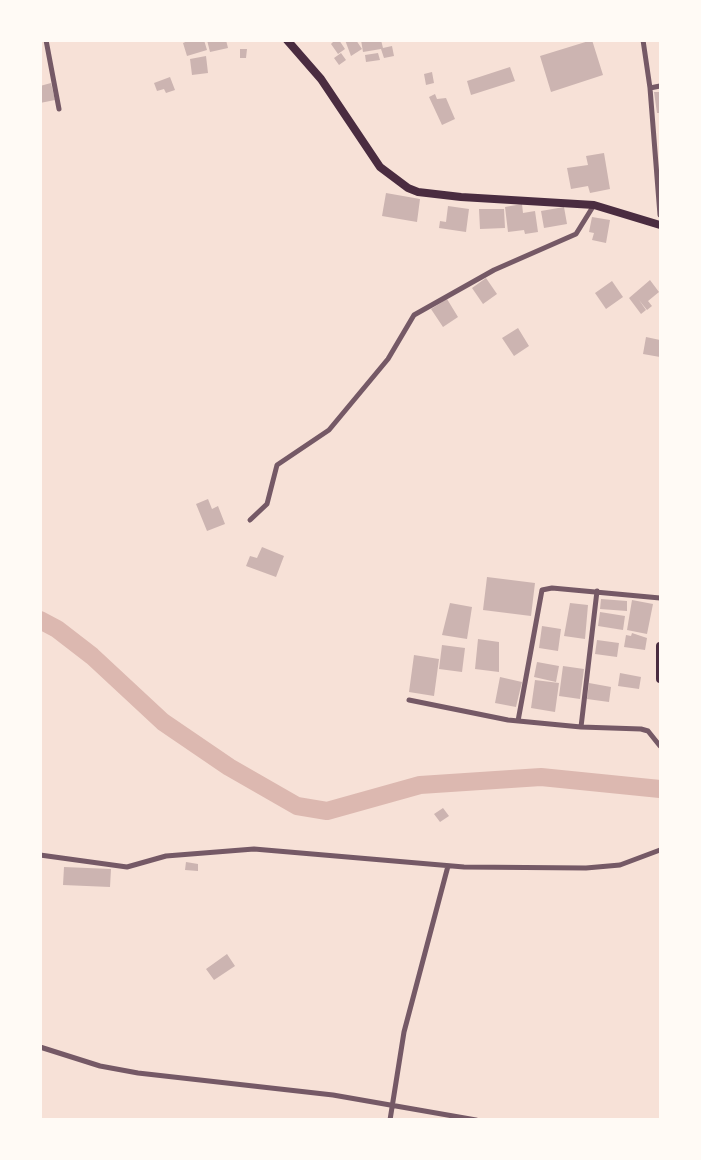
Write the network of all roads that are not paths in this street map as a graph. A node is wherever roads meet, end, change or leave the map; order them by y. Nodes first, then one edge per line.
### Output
1 (46, 40) edge
2 (286, 40) edge
3 (643, 40) edge
4 (660, 86) edge
5 (650, 88) junction
6 (59, 110) dead end
7 (659, 168) edge
8 (594, 205) junction
9 (660, 215) edge
10 (660, 225) edge
11 (250, 520) dead end
12 (597, 591) junction
13 (660, 598) edge
14 (660, 646) edge
15 (660, 679) edge
16 (409, 700) dead end
17 (518, 721) junction
18 (581, 727) junction
19 (660, 746) edge
20 (660, 850) edge
21 (40, 855) edge
22 (448, 866) junction
23 (40, 1047) edge
24 (394, 1104) junction
25 (390, 1119) edge
26 (476, 1119) edge

1 - 6 street
2 - 8 main road
3 - 5 street
4 - 5 street
5 - 7 street
7 - 9 street
8 - 10 main road
8 - 11 street
12 - 13 street
12 - 17 street
12 - 18 street
14 - 15 main road
16 - 17 street
17 - 18 street
18 - 19 street
20 - 22 street
21 - 22 street
22 - 24 street
23 - 24 street
24 - 25 street
24 - 26 street

